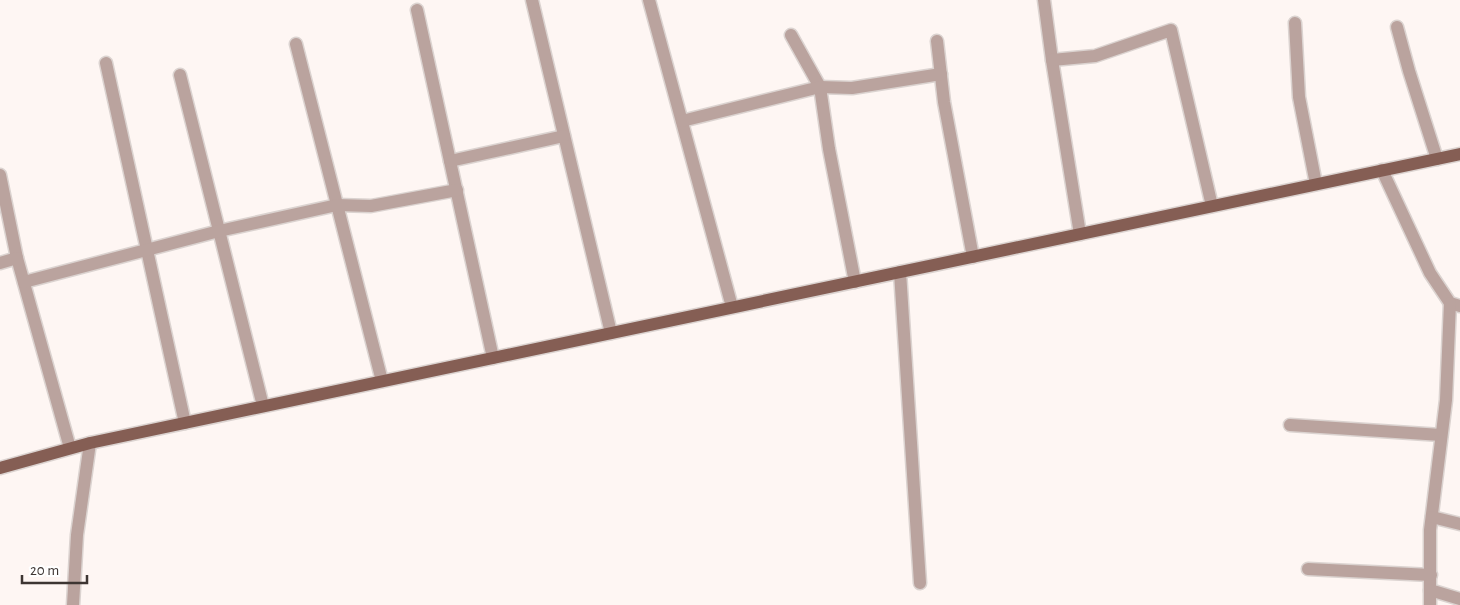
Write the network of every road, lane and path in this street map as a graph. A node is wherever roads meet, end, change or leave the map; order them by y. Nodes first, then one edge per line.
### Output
1 (532, 0) edge
2 (649, 0) edge
3 (1044, 0) edge
4 (417, 10) dead end
5 (1295, 23) dead end
6 (1398, 27) dead end
7 (791, 35) dead end
8 (937, 41) dead end
9 (296, 44) dead end
10 (1052, 60) junction
11 (106, 63) dead end
12 (941, 74) junction
13 (180, 75) dead end
14 (820, 87) junction
15 (682, 121) junction
16 (564, 136) junction
17 (1460, 154) edge
18 (1437, 159) junction
19 (450, 161) junction
20 (1382, 170) junction
21 (0, 174) edge
22 (1316, 184) junction
23 (456, 190) junction
24 (337, 205) junction
25 (1212, 206) junction
26 (219, 231) junction
27 (1080, 234) junction
28 (147, 250) junction
29 (973, 257) junction
30 (17, 258) junction
31 (0, 263) edge
32 (900, 272) junction
33 (24, 282) junction
34 (855, 282) junction
35 (1455, 304) edge
36 (732, 307) junction
37 (611, 333) junction
38 (493, 358) junction
39 (382, 381) junction
40 (263, 406) junction
41 (185, 423) junction
42 (1290, 425) dead end
43 (1442, 435) junction
44 (90, 443) junction
45 (70, 448) junction
46 (0, 468) edge
47 (1432, 516) junction
48 (1460, 524) edge
49 (1308, 569) dead end
50 (1430, 575) junction
51 (920, 583) dead end
52 (1430, 590) junction
53 (1460, 599) edge
54 (73, 605) edge
55 (1430, 605) edge

1 - 16 street
2 - 15 street
3 - 10 street
4 - 19 street
5 - 22 street
6 - 18 street
7 - 14 street
8 - 12 street
9 - 24 street
10 - 25 street
10 - 27 street
11 - 28 street
12 - 14 street
12 - 29 street
13 - 26 street
14 - 15 street
14 - 34 street
15 - 36 street
16 - 19 street
16 - 37 street
17 - 18 main road
18 - 20 main road
19 - 23 street
20 - 22 main road
20 - 35 street
21 - 30 street
22 - 25 main road
23 - 24 street
23 - 38 street
24 - 26 street
24 - 39 street
25 - 27 main road
26 - 28 street
26 - 40 street
27 - 29 main road
28 - 33 street
28 - 41 street
29 - 32 main road
30 - 31 street
30 - 33 street
32 - 34 main road
32 - 51 street
33 - 45 street
34 - 36 main road
35 - 43 street
36 - 37 main road
37 - 38 main road
38 - 39 main road
39 - 40 main road
40 - 41 main road
41 - 44 main road
42 - 43 street
43 - 47 street
44 - 45 main road
44 - 54 street
45 - 46 main road
47 - 48 street
47 - 50 street
49 - 50 street
50 - 52 street
52 - 53 street
52 - 55 street

